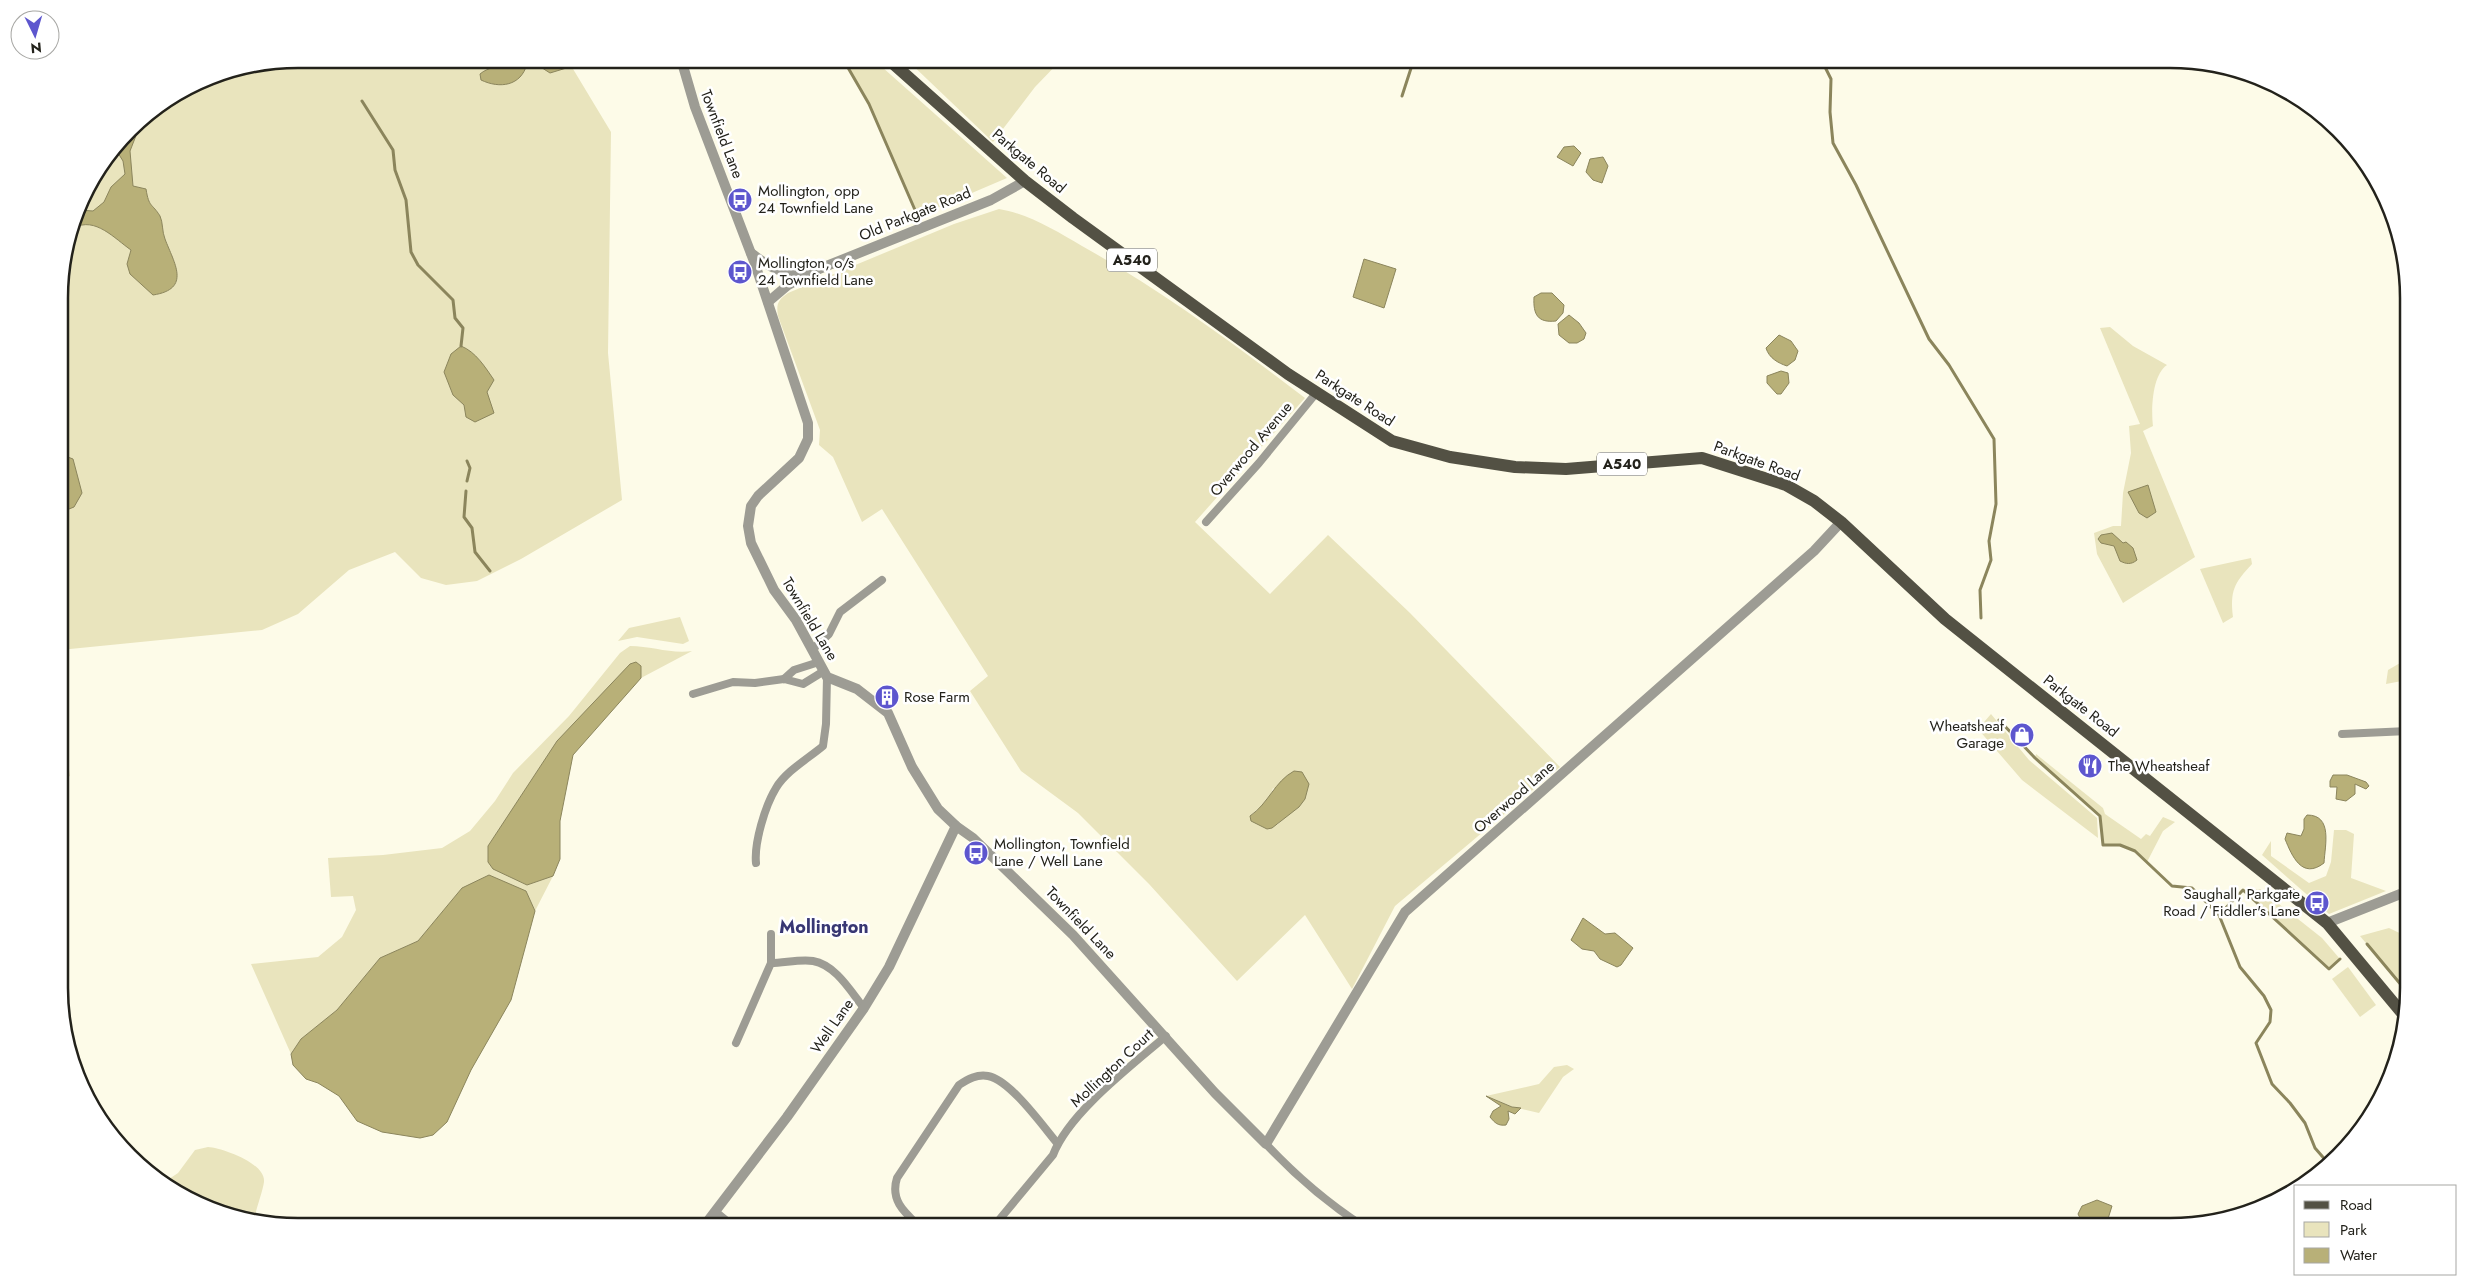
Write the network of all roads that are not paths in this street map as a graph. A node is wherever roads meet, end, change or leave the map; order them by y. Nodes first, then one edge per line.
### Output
1 (684, 68) edge
2 (898, 68) edge
3 (1025, 181) junction
4 (750, 252) junction
5 (814, 271) junction
6 (768, 302) junction
7 (1317, 392) junction
8 (1206, 522) dead end
9 (1841, 522) junction
10 (882, 580) dead end
11 (813, 649) junction
12 (824, 670) junction
13 (784, 679) junction
14 (716, 686) junction
15 (693, 694) dead end
16 (718, 696) dead end
17 (2400, 731) edge
18 (2342, 734) dead end
19 (956, 826) junction
20 (756, 863) dead end
21 (2400, 894) edge
22 (2327, 923) junction
23 (772, 934) dead end
24 (771, 963) junction
25 (864, 1008) junction
26 (2399, 1009) edge
27 (1166, 1036) junction
28 (736, 1043) dead end
29 (1057, 1142) junction
30 (1266, 1144) junction
31 (716, 1212) junction
32 (711, 1218) edge
33 (723, 1218) edge
34 (912, 1218) edge
35 (1001, 1218) edge
36 (1350, 1218) edge

1 - 4 street, Townfield Lane
2 - 3 main road, Parkgate Road / A540
3 - 5 street, Old Parkgate Road
3 - 7 main road, Parkgate Road / A540
4 - 5 street, Old Parkgate Road
4 - 6 street, Townfield Lane
5 - 6 street, Old Parkgate Road
6 - 11 street, Townfield Lane
7 - 8 street, Overwood Avenue
7 - 9 main road, Parkgate Road / A540
9 - 22 main road, Parkgate Road / A540
9 - 30 street, Overwood Lane
10 - 11 street
11 - 12 street, Townfield Lane
12 - 13 street
12 - 13 street
12 - 19 street, Townfield Lane
12 - 20 street
13 - 14 street
14 - 15 street
14 - 16 street
17 - 18 street
19 - 25 street, Well Lane
19 - 27 street, Townfield Lane
21 - 22 street
22 - 26 main road, Parkgate Road / A540
23 - 24 street
24 - 25 street
24 - 28 street
25 - 31 street, Well Lane
27 - 29 street, Mollington Court
27 - 30 street, Townfield Lane
29 - 34 street
29 - 35 street, Mollington Court
30 - 36 street, Townfield Lane
31 - 32 street, Well Lane
31 - 33 street

